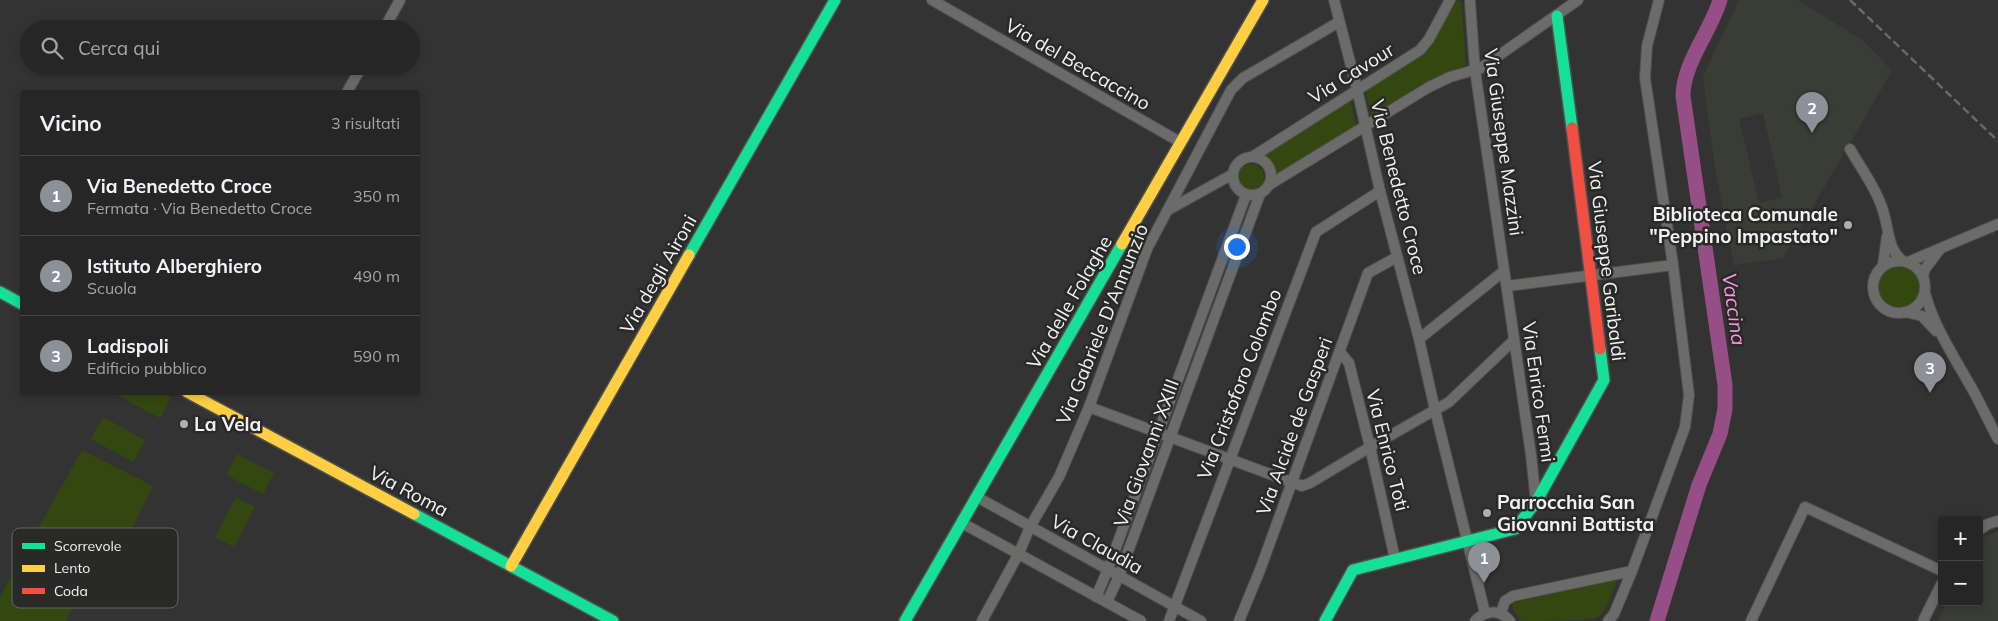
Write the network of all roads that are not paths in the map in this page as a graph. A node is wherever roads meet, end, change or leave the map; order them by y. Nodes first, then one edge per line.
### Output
1 (400, 0) edge
2 (835, 0) edge
3 (932, 0) edge
4 (1263, 0) edge
5 (1334, 0) edge
6 (1450, 0) edge
7 (1578, 0) edge
8 (1659, 0) edge
9 (1469, 1) edge
10 (1557, 16) junction
11 (389, 20) edge
12 (1339, 22) junction
13 (1475, 70) junction
14 (357, 75) edge
15 (348, 90) edge
16 (1357, 90) junction
17 (1365, 127) junction
18 (1180, 142) junction
19 (1850, 149) dead end
20 (1252, 157) junction
21 (1232, 174) junction
22 (1269, 186) junction
23 (1380, 191) junction
24 (1260, 194) junction
25 (1246, 195) junction
26 (1167, 210) junction
27 (1998, 224) edge
28 (1888, 233) junction
29 (1126, 237) junction
30 (1147, 249) junction
31 (1940, 249) junction
32 (1397, 257) junction
33 (1905, 261) junction
34 (1673, 265) junction
35 (1883, 265) junction
36 (1504, 271) junction
37 (1592, 274) junction
38 (1923, 276) junction
39 (1506, 286) junction
40 (0, 292) edge
41 (1925, 293) junction
42 (20, 303) edge
43 (1204, 310) junction
44 (1904, 312) junction
45 (1216, 314) junction
46 (1941, 335) junction
47 (1419, 339) junction
48 (1514, 340) junction
49 (1340, 352) junction
50 (193, 395) edge
51 (1089, 407) junction
52 (1435, 410) junction
53 (1158, 433) junction
54 (1170, 437) junction
55 (1998, 439) edge
56 (1370, 446) junction
57 (1228, 459) junction
58 (1292, 483) junction
59 (977, 497) junction
60 (1536, 502) junction
61 (1998, 520) edge
62 (962, 523) junction
63 (1030, 527) junction
64 (1983, 527) edge
65 (1467, 541) junction
66 (1018, 553) junction
67 (1396, 559) junction
68 (511, 566) junction
69 (1108, 569) junction
70 (1938, 569) edge
71 (1632, 571) junction
72 (1119, 576) junction
73 (1938, 591) edge
74 (1096, 597) junction
75 (1107, 602) junction
76 (1174, 606) junction
77 (1485, 613) junction
78 (1501, 614) junction
79 (1328, 620) edge
80 (613, 621) edge
81 (905, 621) edge
82 (982, 621) edge
83 (1141, 621) edge
84 (1169, 621) edge
85 (1201, 621) edge
86 (1239, 621) edge
87 (1475, 621) edge
88 (1510, 621) edge
89 (1608, 621) edge
90 (1751, 621) edge
91 (1923, 621) edge

1 - 11 street
2 - 68 street, Via degli Aironi
3 - 18 street, Via del Beccaccino
4 - 18 street, Via delle Folaghe
5 - 12 street, Via Benedetto Croce
6 - 16 street, Via Cavour
7 - 10 street
8 - 34 street
9 - 13 street, Via Giuseppe Mazzini
10 - 13 street
10 - 37 street, Via Giuseppe Garibaldi
12 - 16 street, Via Benedetto Croce
12 - 26 street, Via Gabriele D'Annunzio
13 - 17 street
13 - 36 street, Via Giuseppe Mazzini
14 - 15 street
16 - 17 street, Via Benedetto Croce
16 - 20 street, Via Cavour
17 - 22 street
17 - 23 street, Via Benedetto Croce
18 - 29 street, Via delle Folaghe
19 - 28 street
20 - 21 street
20 - 22 street
21 - 25 street
21 - 26 street
22 - 24 street
23 - 32 street, Via Benedetto Croce
23 - 57 street, Via Cristoforo Colombo
24 - 25 street
24 - 45 street, Via Giovanni XXIII
25 - 43 street, Via Giovanni XXIII
26 - 30 street, Via Gabriele D'Annunzio
27 - 31 street
28 - 33 street
28 - 35 street
29 - 30 street
29 - 59 street, Via delle Folaghe
30 - 51 street, Via Gabriele D'Annunzio
31 - 33 street
31 - 38 street
32 - 47 street, Via Benedetto Croce
32 - 49 street, Via Alcide de Gasperi
33 - 35 street
33 - 38 street
34 - 37 street
34 - 71 street
35 - 44 street
36 - 39 street, Via Giuseppe Mazzini
36 - 47 street
37 - 39 street
37 - 60 street, Via Giuseppe Garibaldi
38 - 41 street
39 - 48 street, Via Enrico Fermi
40 - 42 street
41 - 44 street
41 - 46 street
43 - 45 street
43 - 53 street, Via Giovanni XXIII
44 - 46 street
45 - 54 street, Via Giovanni XXIII
46 - 55 street
47 - 52 street, Via Benedetto Croce
48 - 52 street
48 - 60 street, Via Enrico Fermi
49 - 56 street, Via Enrico Toti
49 - 58 street, Via Alcide de Gasperi
50 - 68 street, Via Roma
51 - 53 street
51 - 63 street, Via Gabriele D'Annunzio
52 - 56 street
52 - 65 street, Via Benedetto Croce
53 - 54 street
53 - 69 street, Via Giovanni XXIII
54 - 57 street
54 - 72 street, Via Giovanni XXIII
56 - 58 street
56 - 67 street, Via Enrico Toti
57 - 58 street
57 - 76 street, Via Cristoforo Colombo
58 - 86 street, Via Alcide de Gasperi
59 - 62 street, Via delle Folaghe
59 - 63 street, Via Claudia
60 - 65 street, Via Giuseppe Garibaldi
61 - 64 street
62 - 66 street
62 - 81 street, Via delle Folaghe
63 - 66 street, Via Gabriele D'Annunzio
63 - 69 street, Via Claudia
65 - 67 street, Via Giuseppe Garibaldi
65 - 77 street, Via Benedetto Croce
66 - 74 street
66 - 82 street, Via Gabriele D'Annunzio
67 - 79 street, Via Giuseppe Garibaldi
68 - 80 street, Via Roma
69 - 72 street, Via Claudia
69 - 74 street, Via Giovanni XXIII
70 - 90 street
71 - 78 street
71 - 89 street
72 - 75 street, Via Giovanni XXIII
72 - 76 street, Via Claudia
73 - 91 street
74 - 75 street
75 - 83 street
76 - 84 street, Via Cristoforo Colombo
76 - 85 street, Via Claudia
77 - 78 street
77 - 87 street
78 - 88 street

